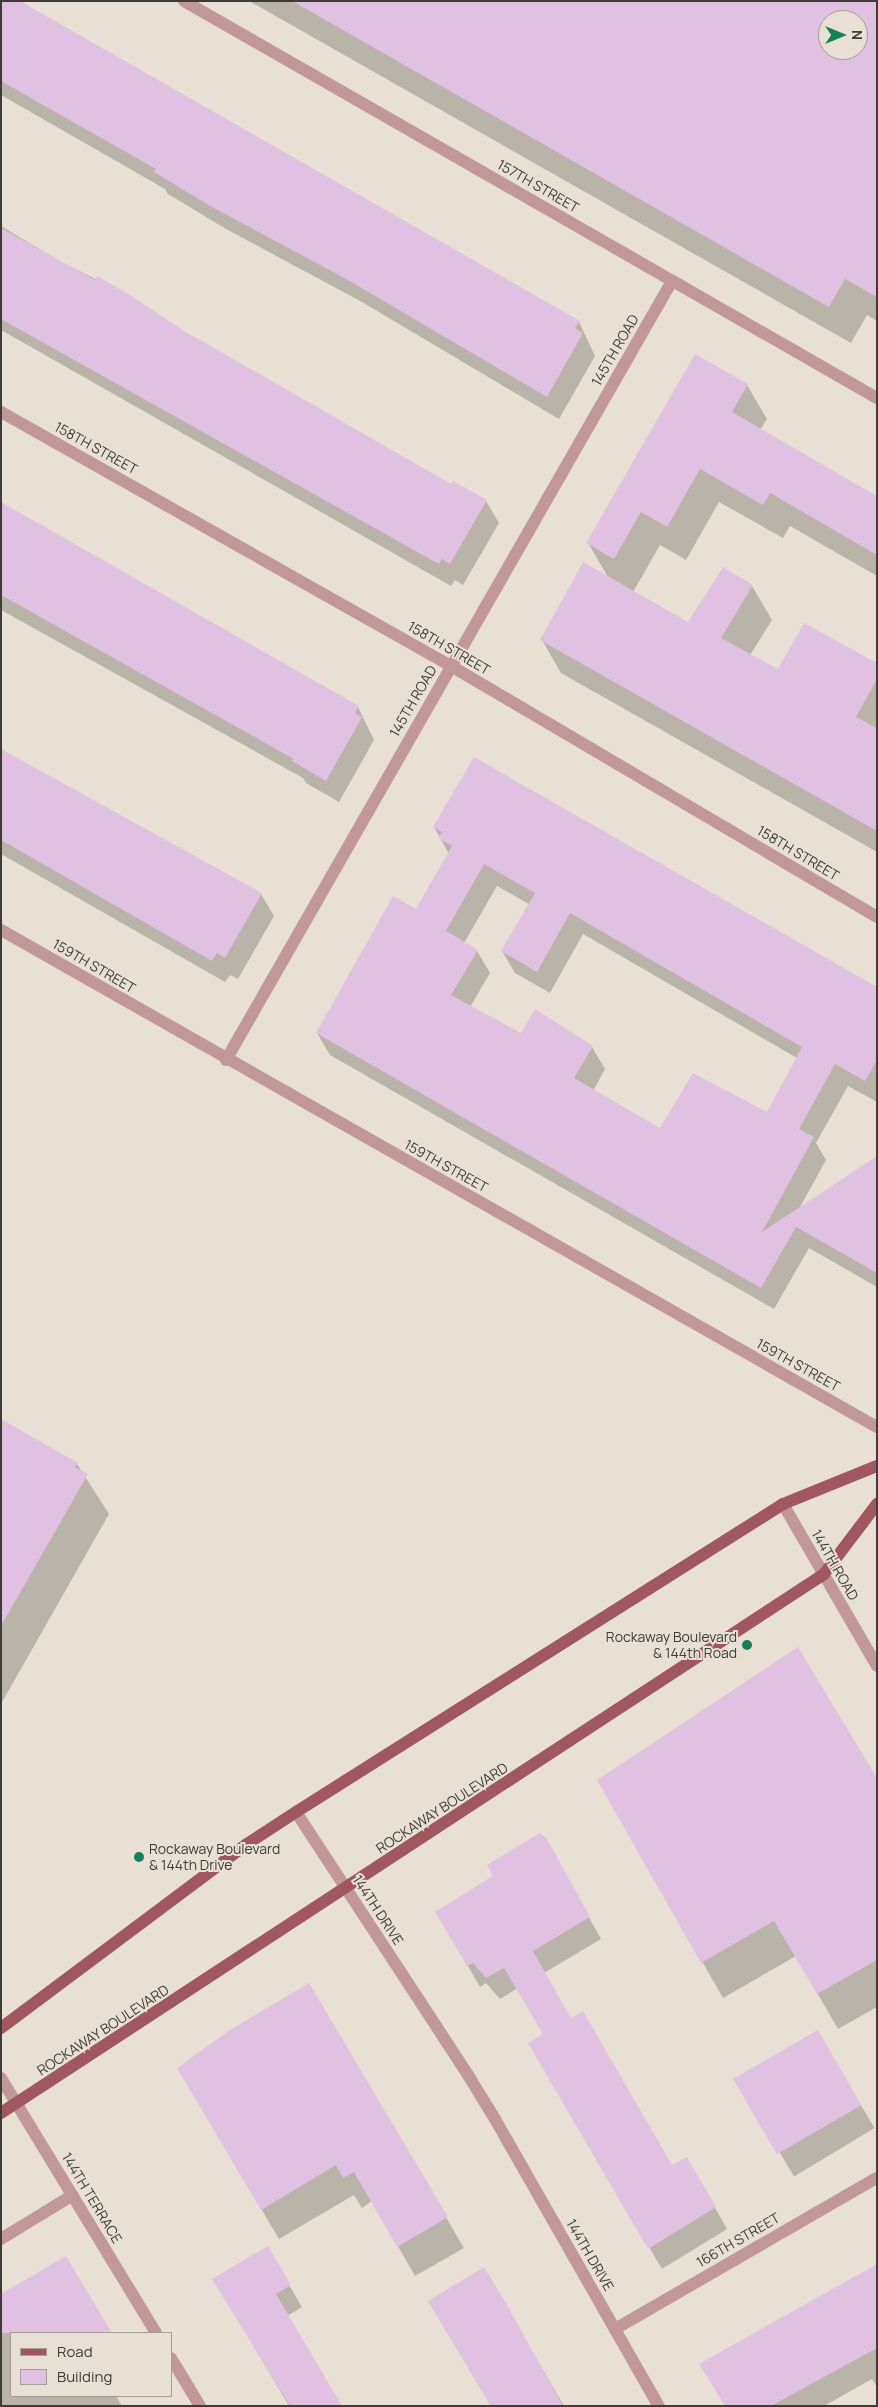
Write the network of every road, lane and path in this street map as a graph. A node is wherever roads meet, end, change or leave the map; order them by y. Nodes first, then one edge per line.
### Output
1 (184, 1) edge
2 (672, 281) junction
3 (877, 398) edge
4 (1, 412) edge
5 (451, 666) junction
6 (877, 917) edge
7 (1, 930) edge
8 (226, 1060) junction
9 (877, 1426) edge
10 (877, 1466) edge
11 (783, 1504) junction
12 (877, 1504) edge
13 (824, 1574) junction
14 (877, 1666) edge
15 (296, 1812) junction
16 (346, 1889) junction
17 (1, 2028) edge
18 (1, 2078) edge
19 (17, 2103) junction
20 (1, 2113) edge
21 (877, 2178) edge
22 (73, 2196) junction
23 (1, 2239) edge
24 (615, 2328) junction
25 (155, 2332) edge
26 (172, 2360) edge
27 (200, 2406) edge
28 (659, 2406) edge

1 - 2 street, 157TH STREET
2 - 3 street, 157TH STREET
2 - 5 street, 145TH ROAD
4 - 5 street, 158TH STREET
5 - 6 street, 158TH STREET
5 - 8 street, 145TH ROAD
7 - 8 street, 159TH STREET
8 - 9 street, 159TH STREET
10 - 11 main road
11 - 13 street, 144TH ROAD
11 - 15 main road
12 - 13 main road, ROCKAWAY BOULEVARD
13 - 14 street, 144TH ROAD
13 - 16 main road, ROCKAWAY BOULEVARD
15 - 16 street, 144TH DRIVE
15 - 17 main road
16 - 19 main road, ROCKAWAY BOULEVARD
16 - 24 street, 144TH DRIVE
18 - 19 street, 144TH TERRACE
19 - 20 main road, ROCKAWAY BOULEVARD
19 - 22 street, 144TH TERRACE
21 - 24 street, 166TH STREET
22 - 23 street
22 - 25 street, 144TH TERRACE
24 - 28 street, 144TH DRIVE
26 - 27 street

